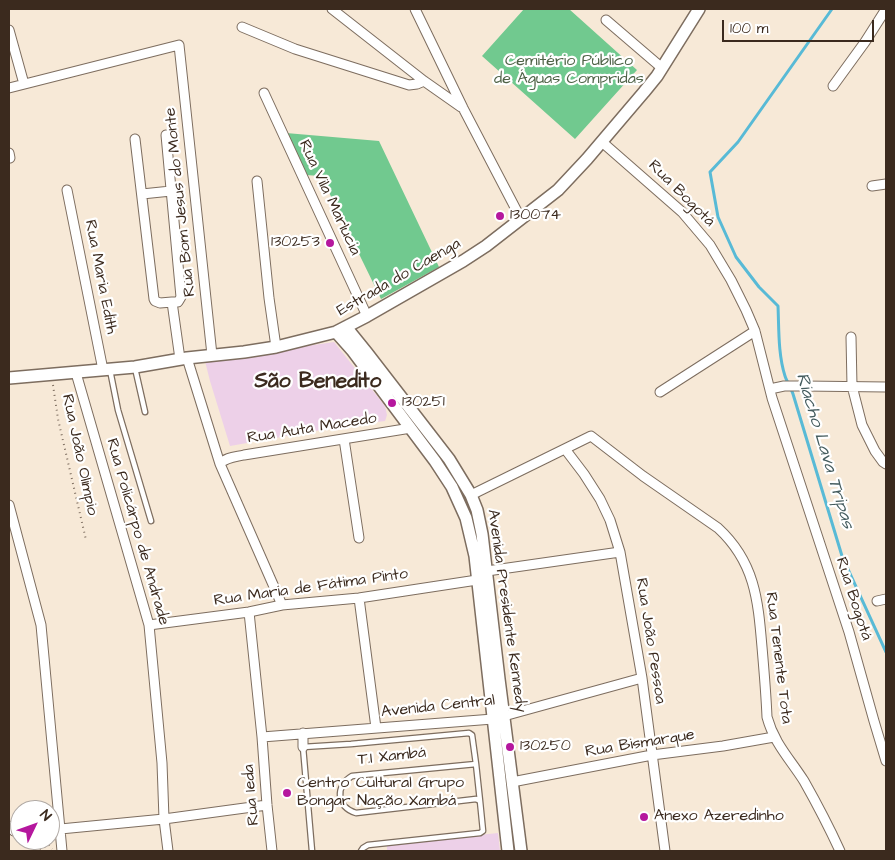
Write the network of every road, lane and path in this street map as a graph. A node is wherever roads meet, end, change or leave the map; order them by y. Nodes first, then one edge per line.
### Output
1 (332, 9) edge
2 (415, 9) edge
3 (699, 9) edge
4 (886, 9) edge
5 (606, 20) dead end
6 (242, 27) dead end
7 (9, 30) edge
8 (662, 68) junction
9 (424, 81) junction
10 (24, 84) junction
11 (832, 86) dead end
12 (9, 88) edge
13 (264, 93) dead end
14 (463, 108) junction
15 (166, 134) dead end
16 (135, 139) dead end
17 (602, 142) junction
18 (257, 181) dead end
19 (886, 184) edge
20 (872, 186) dead end
21 (67, 190) dead end
22 (171, 191) junction
23 (142, 194) junction
24 (521, 219) junction
25 (172, 302) junction
26 (367, 316) junction
27 (341, 330) junction
28 (755, 331) junction
29 (851, 336) dead end
30 (276, 347) junction
31 (212, 356) junction
32 (184, 359) junction
33 (135, 367) junction
34 (107, 369) junction
35 (76, 373) junction
36 (51, 375) junction
37 (9, 378) edge
38 (852, 386) junction
39 (886, 387) edge
40 (770, 389) junction
41 (660, 392) dead end
42 (145, 412) dead end
43 (411, 428) junction
44 (344, 439) junction
45 (565, 449) junction
46 (220, 464) junction
47 (886, 464) edge
48 (471, 495) junction
49 (9, 505) edge
50 (151, 520) dead end
51 (359, 538) dead end
52 (86, 540) dead end
53 (620, 552) junction
54 (487, 571) junction
55 (477, 580) junction
56 (359, 598) junction
57 (282, 605) junction
58 (249, 612) junction
59 (149, 625) junction
60 (642, 678) junction
61 (498, 717) junction
62 (376, 728) junction
63 (303, 733) junction
64 (262, 737) junction
65 (774, 737) junction
66 (303, 747) junction
67 (652, 755) junction
68 (886, 761) edge
69 (476, 764) junction
70 (512, 782) junction
71 (53, 800) edge
72 (480, 801) junction
73 (267, 805) junction
74 (164, 819) junction
75 (60, 829) edge
76 (168, 851) edge
77 (272, 851) edge
78 (312, 851) edge
79 (361, 851) edge
80 (508, 851) edge
81 (521, 851) edge
82 (665, 851) edge
83 (840, 851) edge

1 - 9 street
2 - 14 street
3 - 8 main road, Estrada do Caenga
4 - 11 street
5 - 8 street
6 - 9 street
7 - 10 street
8 - 17 main road, Estrada do Caenga
9 - 14 street
10 - 12 street
10 - 31 street, Rua Bom Jesus do Monte
13 - 26 street, Rua Vila Marlucia
14 - 24 street
15 - 22 street
16 - 23 street
17 - 24 main road, Estrada do Caenga
17 - 28 street, Rua Bogotá
18 - 30 street
19 - 20 street
21 - 34 street, Rua Maria Edith
22 - 23 street
22 - 25 street
23 - 25 street
24 - 26 main road, Estrada do Caenga
25 - 32 street
26 - 27 main road, Estrada do Caenga
27 - 30 main road, Estrada do Caenga
27 - 43 main road, Avenida Presidente Kennedy
27 - 48 main road, Avenida Presidente Kennedy
28 - 40 street, Rua Bogotá
28 - 41 street
29 - 38 street
30 - 31 main road, Estrada do Caenga
31 - 32 main road, Estrada do Caenga
32 - 33 main road, Estrada do Caenga
32 - 46 street
33 - 34 main road, Estrada do Caenga
33 - 42 lane
34 - 35 main road, Estrada do Caenga
34 - 50 lane
35 - 36 main road, Estrada do Caenga
35 - 59 street, Rua Policárpo de Andrade
36 - 37 main road, Estrada do Caenga
36 - 52 path, Rua João Olimpio
38 - 39 street
38 - 40 street
38 - 47 street
40 - 68 street, Rua Bogotá
43 - 44 street, Rua Auta Macedo
43 - 55 main road, Avenida Presidente Kennedy
44 - 46 street, Rua Auta Macedo
44 - 51 street
45 - 48 street
45 - 53 street, Rua João Pessoa
45 - 65 street, Rua Tenente Tota
46 - 57 street
48 - 54 main road, Avenida Presidente Kennedy
49 - 71 street
53 - 54 street
53 - 60 street, Rua João Pessoa
54 - 61 main road, Avenida Presidente Kennedy
55 - 56 street, Rua Maria de Fátima Pinto
55 - 61 main road, Avenida Presidente Kennedy
56 - 57 street, Rua Maria de Fátima Pinto
56 - 62 street
57 - 58 street, Rua Maria de Fátima Pinto
58 - 59 street, Rua Maria de Fátima Pinto
58 - 64 street, Rua Ieda
59 - 74 street, Rua Policárpo de Andrade
60 - 61 street, Avenida Central
60 - 67 street, Rua João Pessoa
61 - 62 street, Avenida Central
61 - 70 main road, Avenida Presidente Kennedy
61 - 80 main road, Avenida Presidente Kennedy
62 - 63 street, Avenida Central
63 - 64 street, Avenida Central
63 - 66 street
64 - 73 street, Rua Ieda
65 - 67 street, Rua Bismarque
65 - 83 street, Rua Tenente Tota
66 - 69 lane, T.I Xambá
66 - 78 lane
67 - 70 street, Rua Bismarque
67 - 82 street, Rua João Pessoa
69 - 72 lane
69 - 72 lane, T.I Xambá
70 - 81 main road, Avenida Presidente Kennedy
72 - 79 lane
73 - 74 street
73 - 77 street, Rua Ieda
74 - 75 street
74 - 76 street, Rua Policárpo de Andrade

